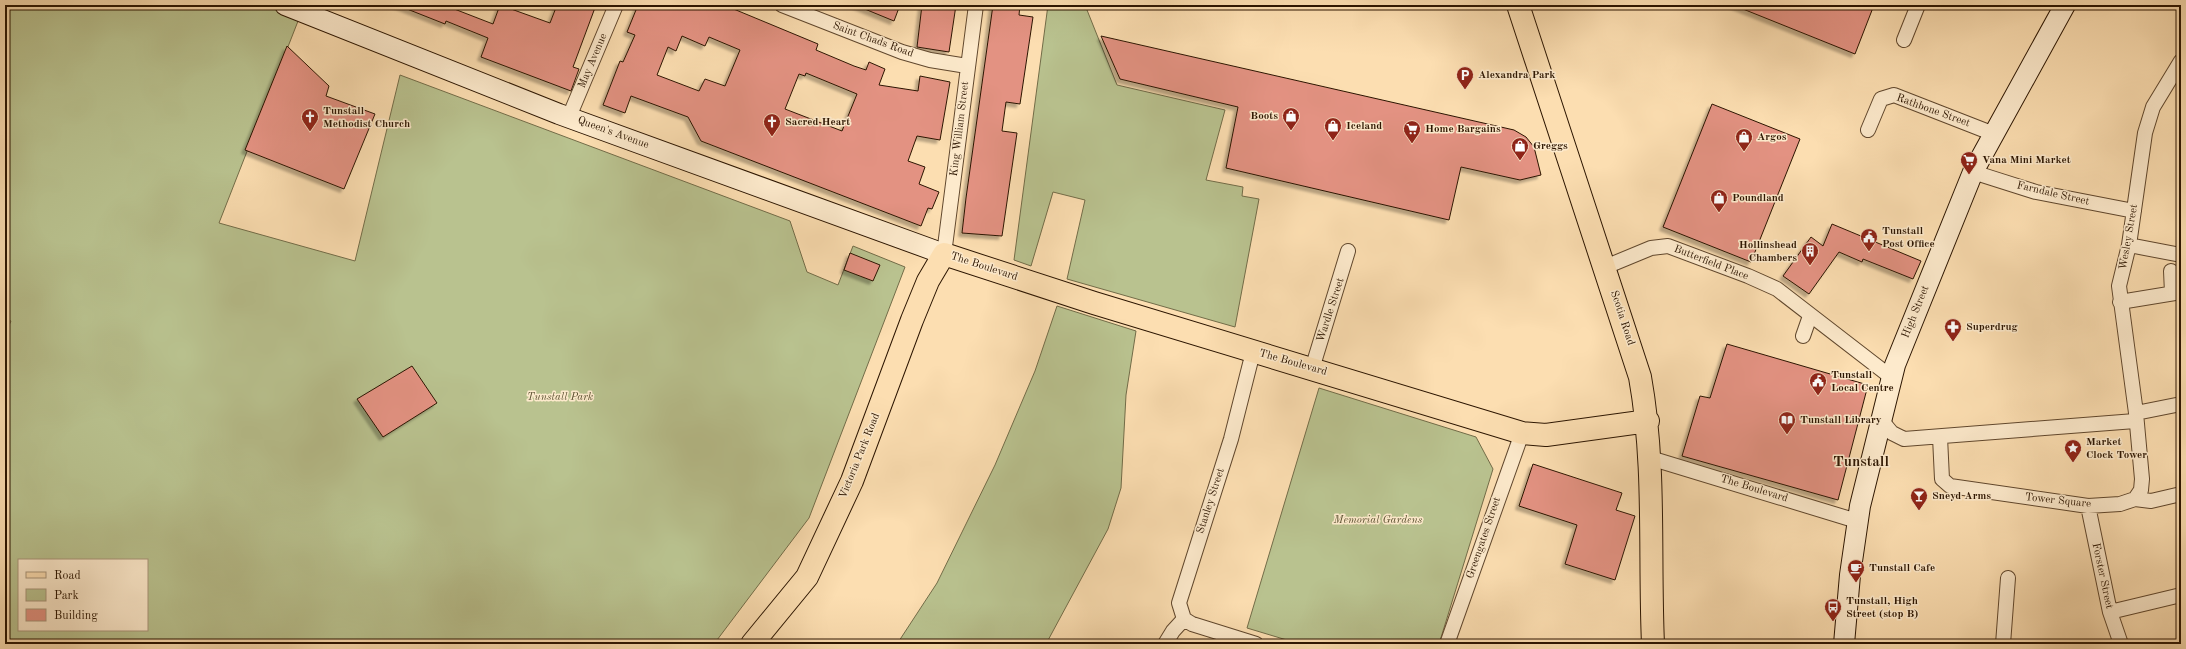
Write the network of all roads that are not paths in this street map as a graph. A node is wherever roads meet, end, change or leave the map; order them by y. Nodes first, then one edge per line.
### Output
1 (285, 5) edge
2 (616, 5) edge
3 (782, 5) edge
4 (976, 5) edge
5 (1518, 5) edge
6 (1918, 5) edge
7 (2065, 5) edge
8 (1904, 40) dead end
9 (2180, 65) edge
10 (968, 66) junction
11 (569, 117) junction
12 (1868, 130) dead end
13 (1994, 134) junction
14 (1973, 172) junction
15 (2134, 211) junction
16 (2129, 245) junction
17 (1348, 251) dead end
18 (944, 254) junction
19 (2181, 255) edge
20 (1605, 267) junction
21 (2171, 271) dead end
22 (2177, 293) edge
23 (2120, 302) junction
24 (1810, 316) junction
25 (1803, 336) dead end
26 (1253, 352) junction
27 (1312, 369) junction
28 (1891, 377) junction
29 (2181, 404) edge
30 (2136, 417) junction
31 (1648, 421) junction
32 (1882, 421) junction
33 (1522, 433) junction
34 (1940, 437) junction
35 (1650, 458) junction
36 (2181, 494) edge
37 (2135, 499) junction
38 (2088, 506) junction
39 (1857, 521) junction
40 (2008, 578) dead end
41 (2181, 595) edge
42 (2110, 612) junction
43 (1184, 619) junction
44 (752, 644) edge
45 (1165, 644) edge
46 (1256, 644) edge
47 (1447, 644) edge
48 (1653, 644) edge
49 (1844, 644) edge
50 (2003, 644) edge
51 (2121, 644) edge

1 - 11 street, Queen's Avenue
2 - 11 street, May Avenue
3 - 10 street, Saint Chads Road
4 - 10 street, King William Street
5 - 20 main road, Scotia Road
6 - 8 street
7 - 13 street, High Street
9 - 15 street, Wesley Street
10 - 18 street, King William Street
11 - 18 street, Queen's Avenue
12 - 13 street, Rathbone Street
13 - 14 street, High Street
14 - 15 street, Farndale Street
14 - 28 street, High Street
15 - 16 street, Wesley Street
16 - 19 street
16 - 23 street, Wesley Street
17 - 27 street, Wardle Street
18 - 26 main road, The Boulevard
18 - 44 main road, Victoria Park Road
20 - 24 street, Butterfield Place
20 - 31 main road, Scotia Road
21 - 22 street
22 - 23 street
23 - 30 street, Wesley Street
24 - 25 street
24 - 28 street, Butterfield Place
26 - 27 main road, The Boulevard
26 - 43 street, Stanley Street
27 - 33 main road, The Boulevard
28 - 32 street, High Street
29 - 30 street
30 - 34 street
30 - 37 street
31 - 33 main road, The Boulevard
31 - 35 main road, Scotia Road
32 - 34 street
32 - 39 street, High Street
33 - 47 street, Greengates Street
34 - 38 street, Tower Square
35 - 39 street, The Boulevard
35 - 48 main road, Scotia Road
36 - 37 street, Tower Square
37 - 38 street, Tower Square
38 - 42 street, Forster Street
39 - 49 street, High Street
40 - 50 street
41 - 42 street
42 - 51 street, Forster Street
43 - 45 street
43 - 46 street

